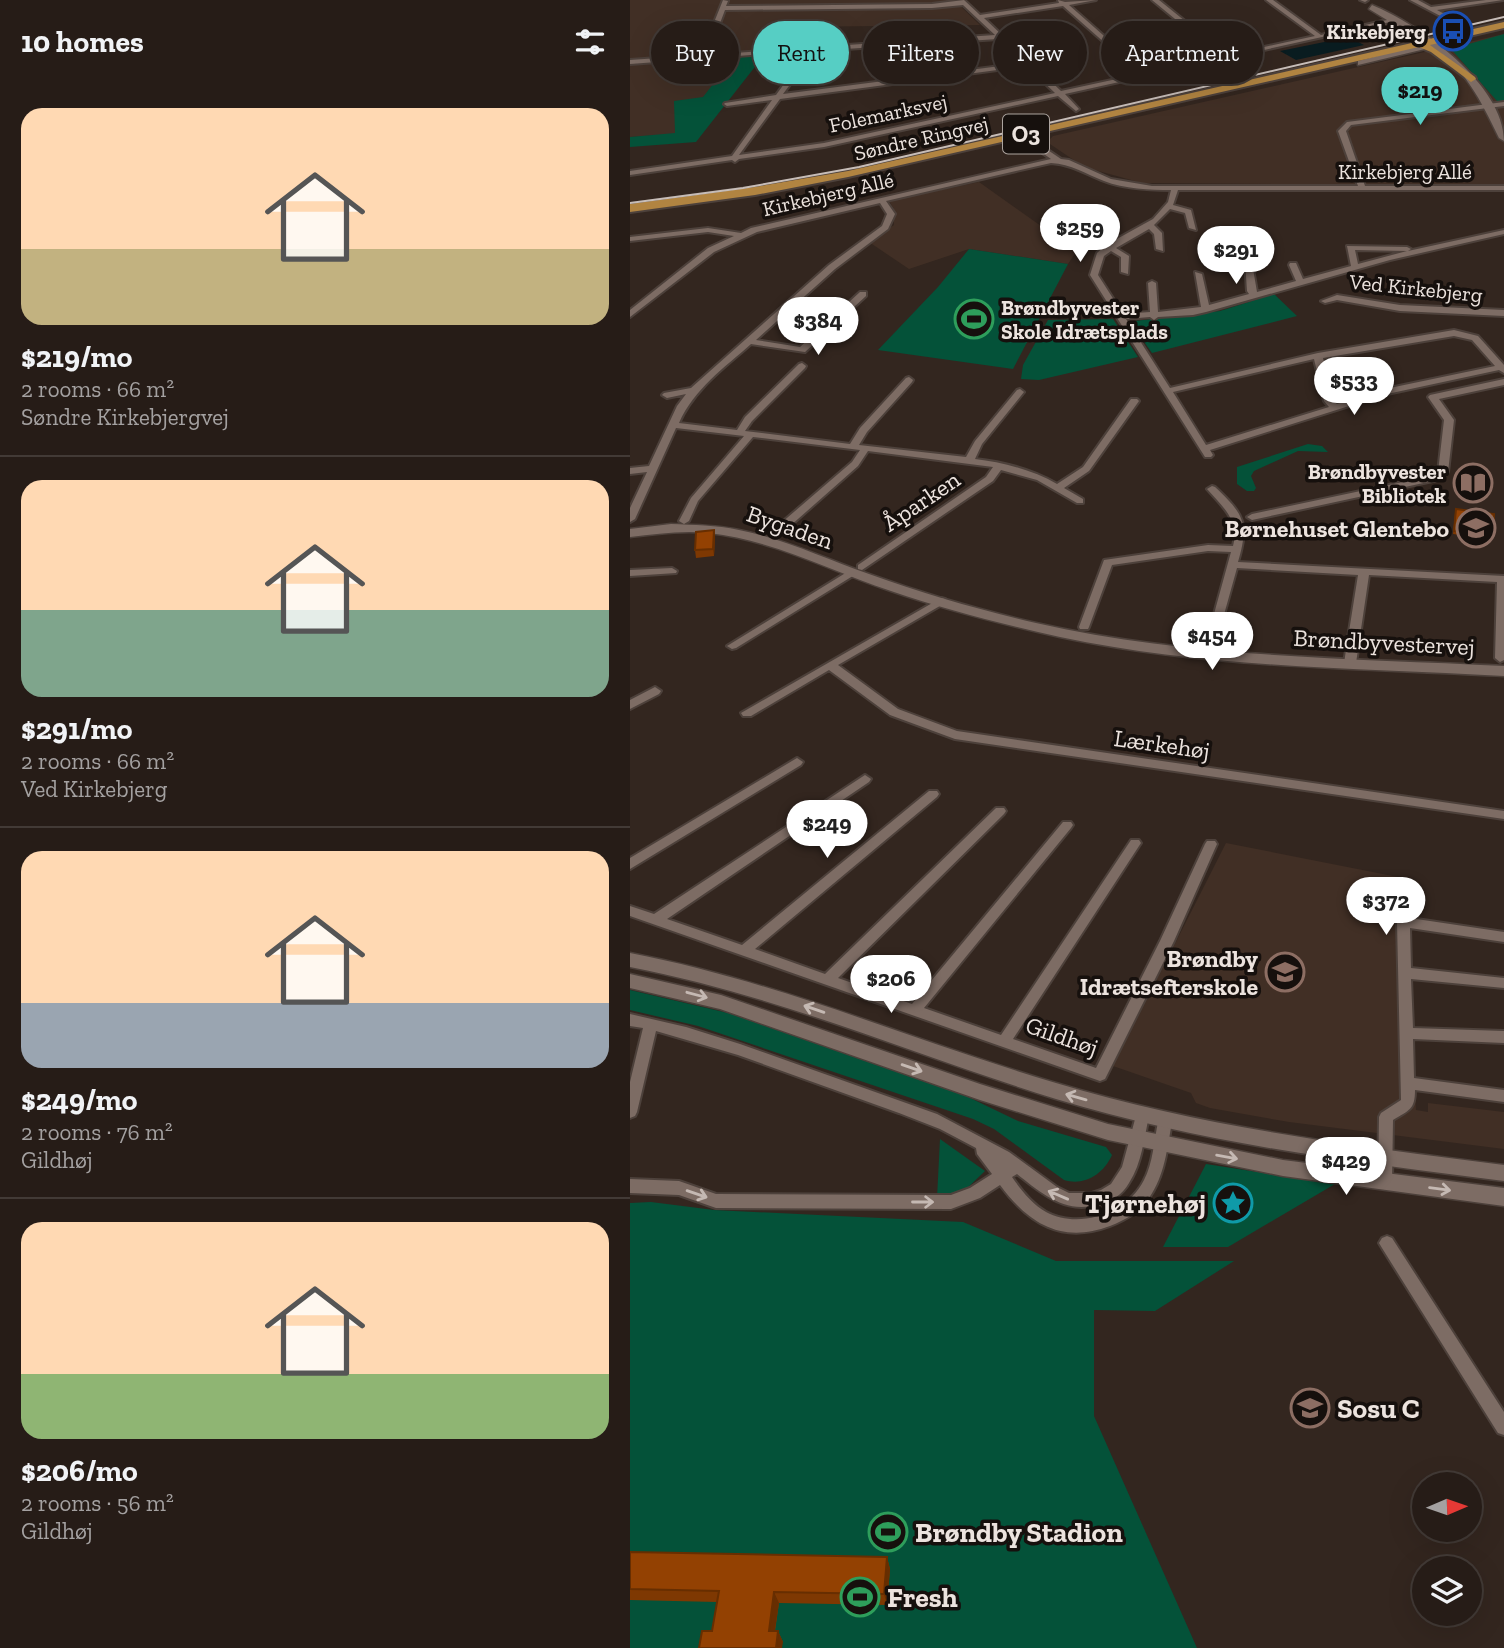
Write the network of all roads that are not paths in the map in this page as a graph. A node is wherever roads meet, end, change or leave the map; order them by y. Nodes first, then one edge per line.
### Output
1 (725, 0) edge
2 (1093, 0) edge
3 (1155, 0) edge
4 (1269, 0) edge
5 (1413, 0) edge
6 (1500, 0) edge
7 (962, 1) edge
8 (1061, 2) edge
9 (1366, 2) edge
10 (845, 7) junction
11 (724, 8) junction
12 (1431, 9) junction
13 (979, 17) junction
14 (1448, 18) dead end
15 (719, 21) edge
16 (834, 21) edge
17 (1181, 21) edge
18 (1394, 21) junction
19 (1501, 28) edge
20 (993, 31) edge
21 (1318, 35) junction
22 (993, 37) edge
23 (1101, 37) edge
24 (1427, 45) junction
25 (849, 47) edge
26 (1263, 48) edge
27 (651, 61) edge
28 (630, 62) edge
29 (993, 69) edge
30 (1471, 79) joint
31 (788, 84) edge
32 (1049, 84) edge
33 (1101, 84) edge
34 (1058, 93) junction
35 (778, 97) junction
36 (727, 104) dead end
37 (1504, 104) edge
38 (1488, 105) junction
39 (1076, 109) dead end
40 (1504, 138) edge
41 (1033, 142) dead end
42 (735, 160) junction
43 (1058, 161) junction
44 (630, 173) edge
45 (1175, 188) junction
46 (1362, 188) junction
47 (1504, 188) edge
48 (881, 199) junction
49 (1170, 207) junction
50 (630, 210) edge
51 (1149, 225) junction
52 (1193, 228) dead end
53 (1504, 232) edge
54 (739, 235) junction
55 (630, 239) edge
56 (1109, 247) junction
57 (1160, 249) dead end
58 (1421, 250) junction
59 (1248, 263) dead end
60 (1293, 265) dead end
61 (1355, 267) junction
62 (1125, 272) dead end
63 (1198, 274) dead end
64 (1152, 283) dead end
65 (1301, 283) junction
66 (863, 295) dead end
67 (1256, 296) junction
68 (1325, 301) dead end
69 (1206, 309) junction
70 (1504, 313) edge
71 (630, 314) edge
72 (1119, 317) junction
73 (1154, 317) junction
74 (748, 341) junction
75 (1318, 356) junction
76 (1145, 358) joint
77 (802, 366) dead end
78 (1502, 368) edge
79 (909, 380) dead end
80 (1504, 383) edge
81 (694, 390) junction
82 (1167, 391) junction
83 (1020, 392) dead end
84 (667, 395) dead end
85 (1124, 400) dead end
86 (1334, 407) junction
87 (673, 425) junction
88 (740, 432) junction
89 (752, 433) junction
90 (853, 446) junction
91 (866, 448) junction
92 (1205, 452) joint
93 (969, 460) junction
94 (999, 465) junction
95 (653, 469) junction
96 (630, 471) edge
97 (1058, 488) junction
98 (1212, 489) dead end
99 (1080, 501) dead end
100 (1252, 517) dead end
101 (630, 519) edge
102 (684, 521) dead end
103 (777, 532) dead end
104 (630, 533) edge
105 (1238, 549) junction
106 (1234, 565) junction
107 (857, 570) junction
108 (672, 571) dead end
109 (1364, 572) junction
110 (630, 573) edge
111 (1503, 579) edge
112 (936, 600) junction
113 (1084, 627) dead end
114 (732, 646) dead end
115 (1208, 654) junction
116 (1350, 663) junction
117 (1502, 664) edge
118 (831, 666) junction
119 (654, 691) dead end
120 (630, 705) edge
121 (747, 713) dead end
122 (797, 762) dead end
123 (865, 779) dead end
124 (933, 794) dead end
125 (1000, 811) dead end
126 (1504, 815) edge
127 (1067, 825) dead end
128 (1135, 843) dead end
129 (1211, 844) dead end
130 (630, 864) edge
131 (630, 911) edge
132 (656, 920) junction
133 (1504, 937) edge
134 (743, 951) junction
135 (630, 960) edge
136 (1405, 973) junction
137 (827, 980) junction
138 (630, 981) edge
139 (1504, 983) edge
140 (915, 1010) junction
141 (630, 1020) edge
142 (651, 1024) junction
143 (1406, 1033) junction
144 (1504, 1037) edge
145 (1004, 1041) junction
146 (1408, 1083) junction
147 (1504, 1096) edge
148 (630, 1112) edge
149 (1142, 1116) junction
150 (1165, 1122) junction
151 (1136, 1138) junction
152 (975, 1141) junction
153 (1160, 1144) junction
154 (1385, 1158) junction
155 (1017, 1166) junction
156 (1504, 1173) edge
157 (1004, 1176) junction
158 (1385, 1182) junction
159 (630, 1186) edge
160 (1501, 1196) edge
161 (1387, 1243) dead end
162 (1504, 1427) edge

1 - 11 street
2 - 8 street
3 - 17 street
4 - 21 street
5 - 12 street
6 - 12 street
7 - 10 street
7 - 13 street
8 - 13 street
8 - 23 street
9 - 18 street
10 - 11 street
10 - 16 street
11 - 15 street
12 - 14 street
13 - 20 street
18 - 21 street, Folemarksvej
18 - 24 street
19 - 24 main road, Søndre Ringvej / O3
21 - 26 street, Folemarksvej
22 - 25 street
24 - 30 main road
24 - 50 main road, Søndre Ringvej / O3
24 - 50 main road, Søndre Ringvej / O3
27 - 28 street
29 - 35 street
30 - 38 street
31 - 35 street
32 - 34 street
33 - 34 street, Folemarksvej
34 - 39 street
34 - 42 street, Folemarksvej
35 - 36 street
35 - 42 street
37 - 38 street
38 - 40 street
38 - 46 street
41 - 43 street, Kirkebjerg Allé
42 - 44 street, Folemarksvej
43 - 45 street, Kirkebjerg Allé
43 - 48 street, Kirkebjerg Allé
45 - 46 street, Kirkebjerg Allé
45 - 49 street
46 - 47 street, Kirkebjerg Allé
48 - 54 street, Kirkebjerg Allé
48 - 74 street
49 - 51 street
49 - 52 street
51 - 56 street
51 - 57 street
53 - 58 street, Ved Kirkebjerg
54 - 55 street
54 - 71 street, Kirkebjerg Allé
56 - 62 street
56 - 72 street
58 - 61 street, Ved Kirkebjerg
58 - 61 street, Ved Kirkebjerg
59 - 67 street
60 - 65 street
61 - 65 street, Ved Kirkebjerg
63 - 69 street
64 - 73 street
65 - 67 street, Ved Kirkebjerg
66 - 74 street
67 - 69 street, Ved Kirkebjerg
68 - 70 street, Ved Kirkebjerg
69 - 73 street, Ved Kirkebjerg
72 - 73 street, Ved Kirkebjerg
72 - 76 street
74 - 81 street
75 - 78 street
75 - 82 street
75 - 86 street
76 - 82 street
77 - 88 street
78 - 86 street
79 - 90 street
80 - 100 street
81 - 84 street
81 - 87 street
82 - 92 street
83 - 93 street, Åparken
85 - 97 street
86 - 92 street
87 - 88 street, Åparken
87 - 95 street
88 - 89 street, Åparken
89 - 90 street, Åparken
89 - 102 street
90 - 91 street, Åparken
91 - 93 street, Åparken
91 - 103 street
93 - 94 street, Åparken
94 - 97 street, Åparken
94 - 107 street, Åparken
95 - 96 street
95 - 101 street
97 - 99 street, Åparken
98 - 105 street
104 - 107 street, Bygaden
105 - 106 street
105 - 113 street
106 - 109 street
106 - 115 street
107 - 112 street, Bygaden
107 - 114 street, Bygaden
108 - 110 street
109 - 111 street
109 - 116 street
111 - 117 street
112 - 115 street, Brøndbyvestervej
112 - 118 street
115 - 116 street, Brøndbyvestervej
116 - 117 street, Brøndbyvestervej
118 - 121 street
118 - 126 street, Lærkehøj
119 - 120 street
122 - 130 street
123 - 132 street
124 - 134 street
125 - 137 street
127 - 140 street
128 - 145 street, Gildhøj
129 - 145 street, Gildhøj
131 - 132 street, Gildhøj
132 - 134 street, Gildhøj
133 - 136 street
134 - 137 street, Gildhøj
149 -> 135 street
136 - 139 street
136 - 143 street
137 - 140 street, Gildhøj
138 -> 151 street
140 - 145 street, Gildhøj
141 - 142 street
142 - 148 street
142 - 152 street
143 - 144 street
143 - 146 street
146 - 147 street
146 - 154 street
149 - 150 street
149 - 151 street
150 - 153 street
150 - 154 street
151 - 153 street
151 -> 155 street
152 - 155 street
152 - 157 street
153 - 157 street
153 -> 158 street
154 - 156 street
154 - 158 street
155 - 157 street
159 -> 157 street
158 -> 160 street
161 - 162 street

